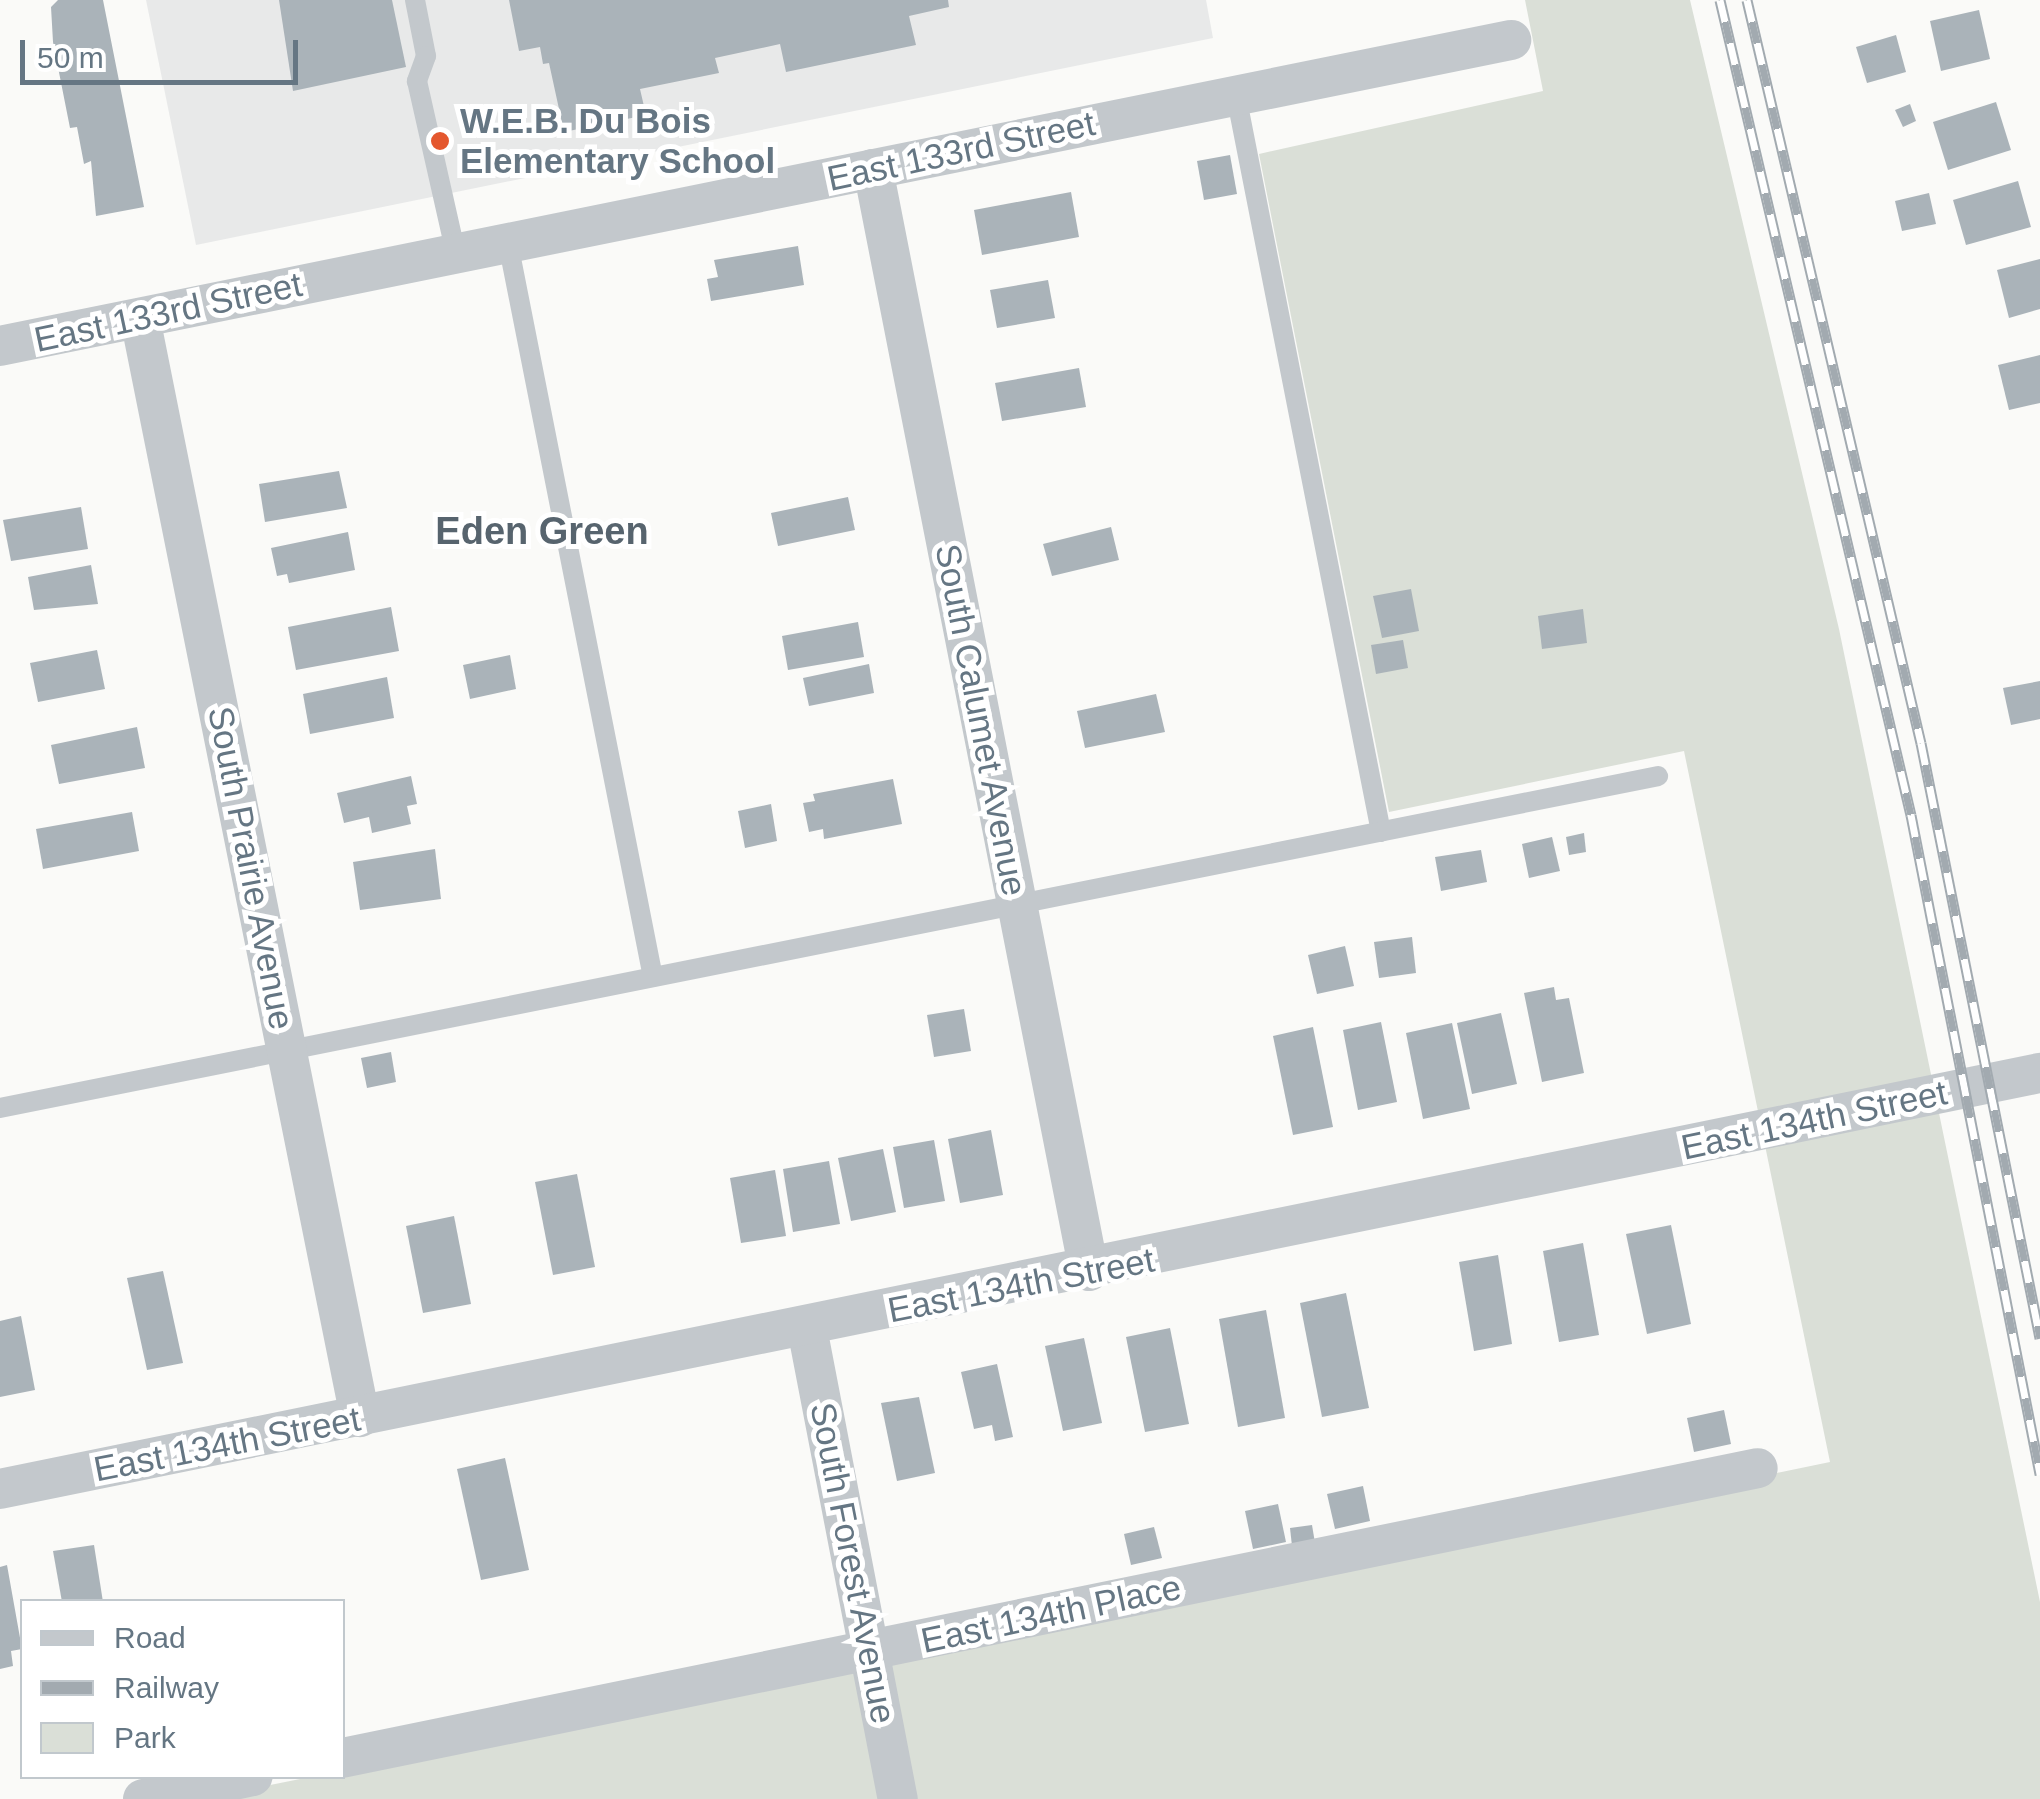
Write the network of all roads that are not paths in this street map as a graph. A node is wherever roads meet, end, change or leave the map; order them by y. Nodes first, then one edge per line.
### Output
1 (415, 0) edge
2 (1512, 40) dead end
3 (1236, 95) junction
4 (873, 169) junction
5 (508, 243) junction
6 (456, 254) junction
7 (140, 318) junction
8 (0, 346) edge
9 (1658, 776) dead end
10 (1381, 832) junction
11 (1017, 904) junction
12 (654, 977) junction
13 (287, 1050) junction
14 (2040, 1073) edge
15 (0, 1108) edge
16 (1090, 1271) junction
17 (808, 1328) junction
18 (360, 1417) junction
19 (1758, 1468) dead end
20 (0, 1489) edge
21 (869, 1651) junction
22 (345, 1757) edge
23 (239, 1779) edge
24 (143, 1799) edge
25 (898, 1799) edge

1 - 6 lane
2 - 3 street, East 133rd Street
3 - 4 street, East 133rd Street
3 - 10 lane
4 - 5 street, East 133rd Street
4 - 11 street, South Calumet Avenue
5 - 6 street, East 133rd Street
5 - 12 lane
6 - 7 street, East 133rd Street
7 - 8 street, East 133rd Street
7 - 13 street, South Prairie Avenue
9 - 10 lane
10 - 11 lane
11 - 12 lane
11 - 16 street, South Calumet Avenue
12 - 13 lane
13 - 15 lane
13 - 18 street, South Prairie Avenue
14 - 16 street, East 134th Street
16 - 17 street, East 134th Street
17 - 18 street, East 134th Street
17 - 21 street, South Forest Avenue
18 - 20 street, East 134th Street
19 - 21 street, East 134th Place
21 - 22 street, East 134th Place
21 - 25 street, South Forest Avenue
23 - 24 street

